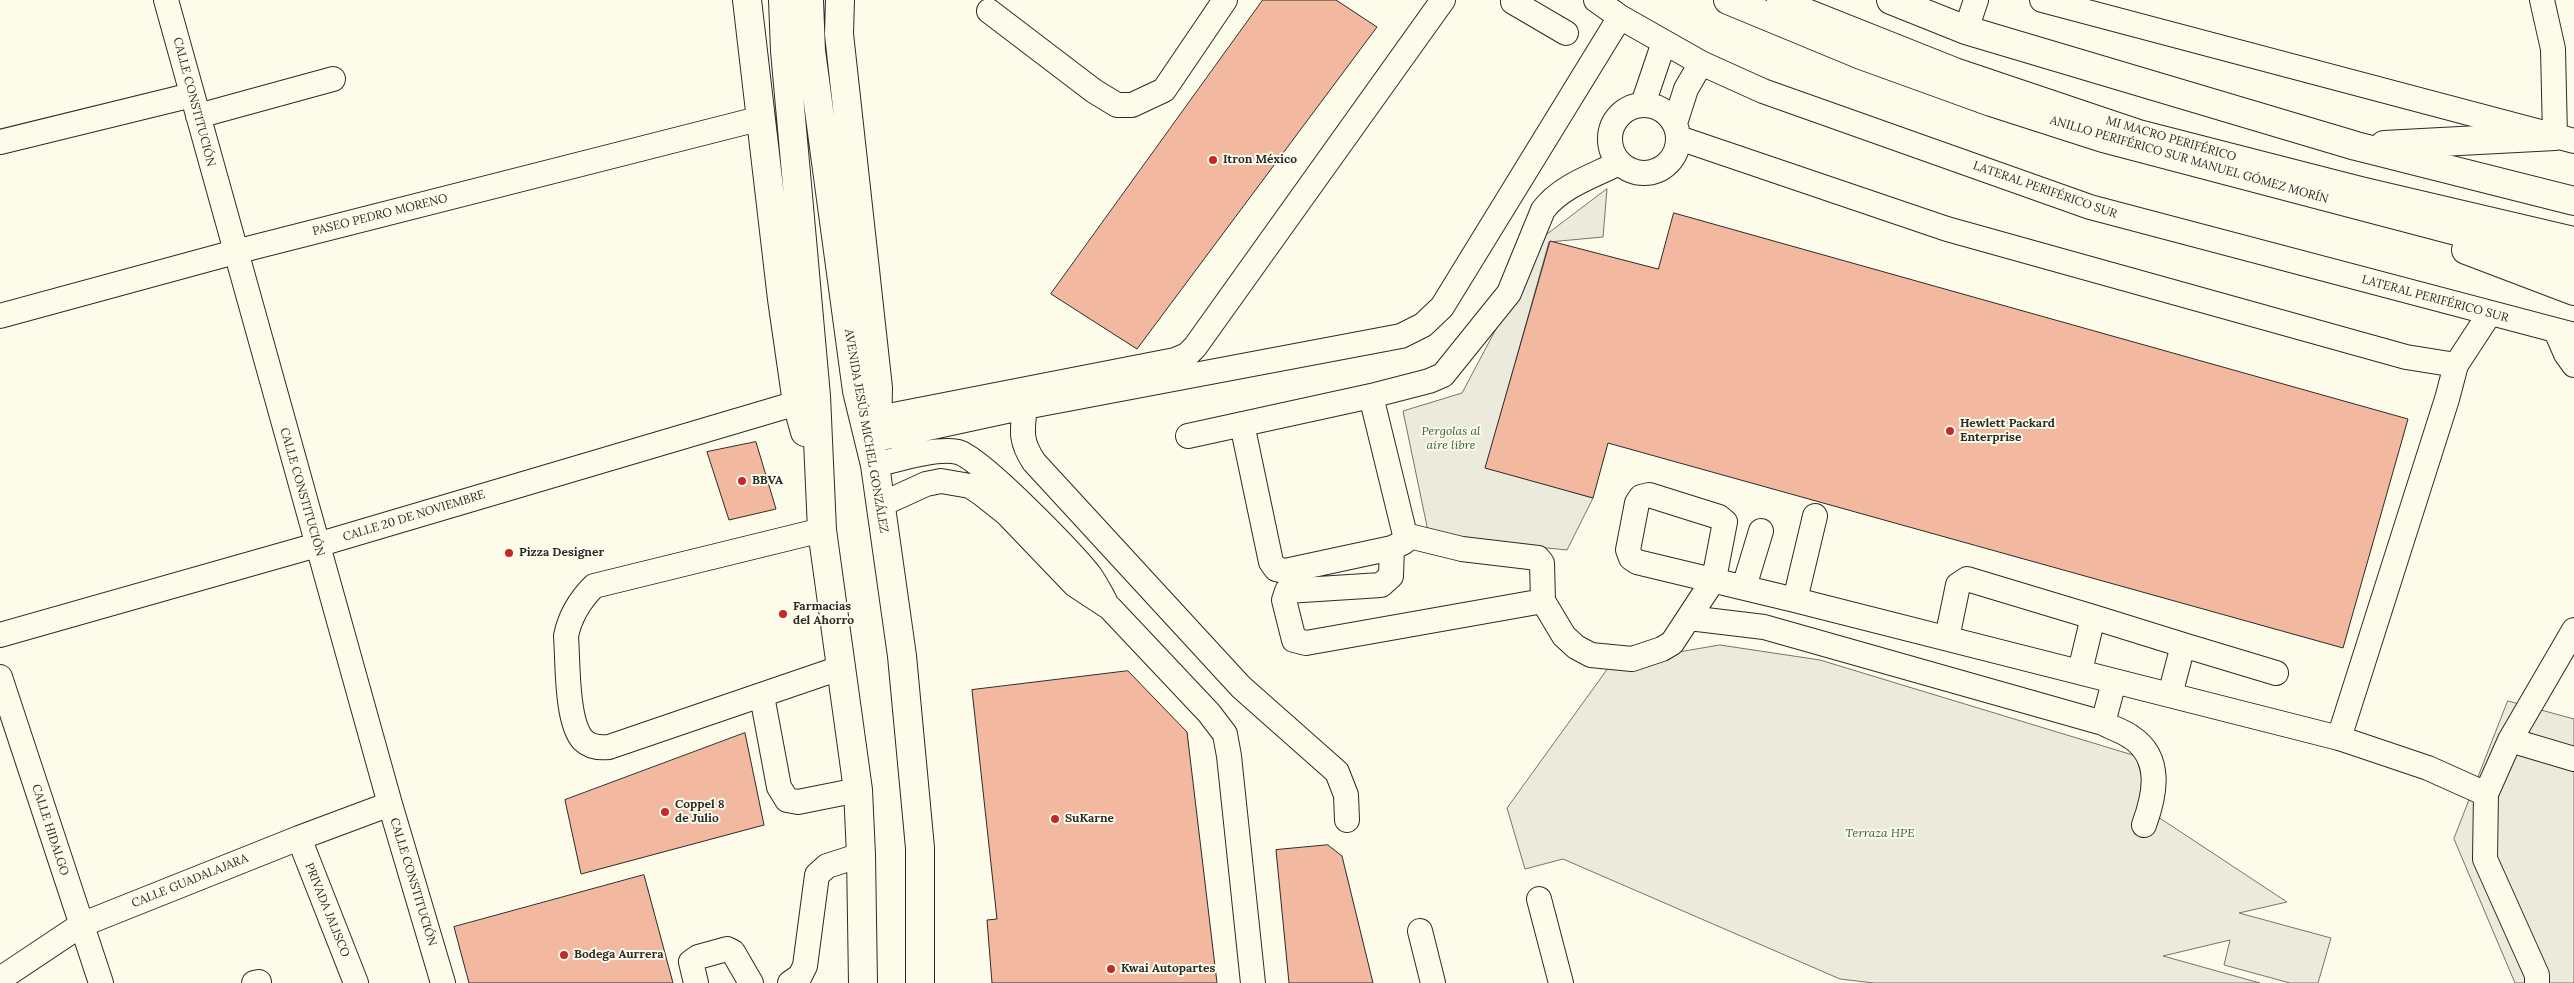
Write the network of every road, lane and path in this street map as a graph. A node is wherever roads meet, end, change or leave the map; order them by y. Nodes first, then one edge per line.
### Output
1 (166, 0) edge
2 (747, 0) edge
3 (783, 0) edge
4 (809, 0) edge
5 (840, 0) edge
6 (1226, 0) edge
7 (1443, 0) edge
8 (1514, 0) edge
9 (1596, 0) edge
10 (1728, 0) edge
11 (1779, 0) edge
12 (1812, 0) edge
13 (1891, 0) edge
14 (1976, 0) edge
15 (2042, 0) edge
16 (2542, 0) edge
17 (2084, 6) edge
18 (989, 11) dead end
19 (1620, 16) junction
20 (1966, 30) junction
21 (1566, 34) dead end
22 (1664, 42) junction
23 (1701, 63) junction
24 (333, 79) dead end
25 (1643, 104) junction
26 (195, 106) junction
27 (762, 118) junction
28 (1677, 130) junction
29 (2564, 138) edge
30 (0, 142) edge
31 (2356, 146) junction
32 (1619, 163) junction
33 (2336, 201) junction
34 (2574, 201) edge
35 (2574, 230) edge
36 (2574, 239) edge
37 (235, 252) junction
38 (2574, 262) edge
39 (2574, 290) edge
40 (2498, 315) junction
41 (0, 316) edge
42 (2565, 333) edge
43 (2456, 365) junction
44 (2574, 365) edge
45 (1372, 396) junction
46 (2447, 399) junction
47 (797, 403) junction
48 (1026, 407) junction
49 (1242, 424) junction
50 (877, 428) junction
51 (1188, 436) dead end
52 (874, 466) junction
53 (818, 475) junction
54 (880, 505) junction
55 (1814, 516) dead end
56 (822, 530) junction
57 (1762, 531) dead end
58 (1399, 542) junction
59 (317, 545) junction
60 (1744, 587) junction
61 (1795, 600) junction
62 (1543, 601) junction
63 (1110, 608) junction
64 (2093, 617) junction
65 (1688, 618) junction
66 (2574, 630) edge
67 (0, 635) edge
68 (1947, 638) junction
69 (2183, 645) junction
70 (840, 668) junction
71 (2080, 671) junction
72 (2276, 673) dead end
73 (0, 677) edge
74 (2114, 682) junction
75 (2170, 695) junction
76 (762, 696) junction
77 (2103, 724) junction
78 (2339, 738) junction
79 (2510, 740) junction
80 (2574, 758) edge
81 (858, 790) junction
82 (2486, 794) junction
83 (390, 804) junction
84 (1347, 820) dead end
85 (2144, 825) dead end
86 (299, 838) junction
87 (861, 855) junction
88 (1539, 899) dead end
89 (81, 925) junction
90 (1420, 931) dead end
91 (863, 970) edge
92 (0, 979) edge
93 (102, 983) edge
94 (356, 983) edge
95 (443, 983) edge
96 (696, 983) edge
97 (751, 983) edge
98 (790, 983) edge
99 (849, 983) edge
100 (920, 983) edge
101 (1253, 983) edge
102 (1433, 983) edge
103 (1561, 983) edge
104 (2537, 983) edge

1 - 26 street, CALLE CONSTITUCIÓN
2 - 27 main road
3 - 53 main road
4 - 52 main road, AVENIDA JESÚS MICHEL GONZÁLEZ
5 - 50 main road
6 - 18 street
7 - 50 street
8 - 21 street
9 - 19 street, LATERAL PERIFÉRICO SUR
10 - 33 main road, ANILLO PERIFÉRICO SUR MANUEL GÓMEZ MORÍN
11 - 36 street, MI MACRO PERIFÉRICO
12 - 35 street, MI MACRO PERIFÉRICO
13 - 20 main road
14 - 20 street
15 - 17 street
16 - 29 street
17 - 29 street
19 - 22 street, LATERAL PERIFÉRICO SUR
19 - 48 street
20 - 31 main road
22 - 23 street, LATERAL PERIFÉRICO SUR
22 - 25 street
23 - 28 street
23 - 40 street, LATERAL PERIFÉRICO SUR
24 - 26 street
25 - 28 street
25 - 32 street
26 - 30 street
26 - 37 street, CALLE CONSTITUCIÓN
27 - 37 street, PASEO PEDRO MORENO
27 - 47 main road
28 - 32 street
28 - 43 street
29 - 31 main road
31 - 34 main road
32 - 45 street
33 - 38 main road, ANILLO PERIFÉRICO SUR MANUEL GÓMEZ MORÍN
33 - 39 main road
37 - 41 street, PASEO PEDRO MORENO
37 - 59 street, CALLE CONSTITUCIÓN
40 - 42 street, LATERAL PERIFÉRICO SUR
40 - 43 street
40 - 46 street
42 - 44 street
43 - 46 street
45 - 49 street
45 - 58 street
46 - 78 street
47 - 53 main road
47 - 59 street, CALLE 20 DE NOVIEMBRE
48 - 50 street
48 - 84 street
49 - 51 street
49 - 58 street
50 - 52 main road
52 - 54 main road, AVENIDA JESÚS MICHEL GONZÁLEZ
52 - 63 street
53 - 56 main road
54 - 63 street
54 - 100 main road, AVENIDA JESÚS MICHEL GONZÁLEZ
55 - 61 street
56 - 70 main road
56 - 76 street
57 - 60 street
58 - 62 street
58 - 62 street
59 - 67 street, CALLE 20 DE NOVIEMBRE
59 - 83 street, CALLE CONSTITUCIÓN
60 - 61 street
60 - 65 street
61 - 68 street
62 - 65 street
63 - 101 street
64 - 68 street
64 - 69 street
64 - 71 street
65 - 77 street
66 - 79 street
68 - 71 street
69 - 72 street
69 - 75 street
70 - 76 street
70 - 81 main road
71 - 74 street
73 - 89 street, CALLE HIDALGO
74 - 75 street
74 - 77 street
75 - 78 street
76 - 81 street
77 - 85 street
78 - 82 street
79 - 80 street
79 - 82 street
81 - 87 main road
82 - 104 street
83 - 86 street, CALLE GUADALAJARA
83 - 95 street, CALLE CONSTITUCIÓN
86 - 89 street, CALLE GUADALAJARA
86 - 94 street, PRIVADA JALISCO
87 - 91 main road
87 - 98 street
88 - 103 street
89 - 92 street, CALLE GUADALAJARA
89 - 93 street, CALLE HIDALGO
90 - 102 street
91 - 99 street
96 - 97 street

